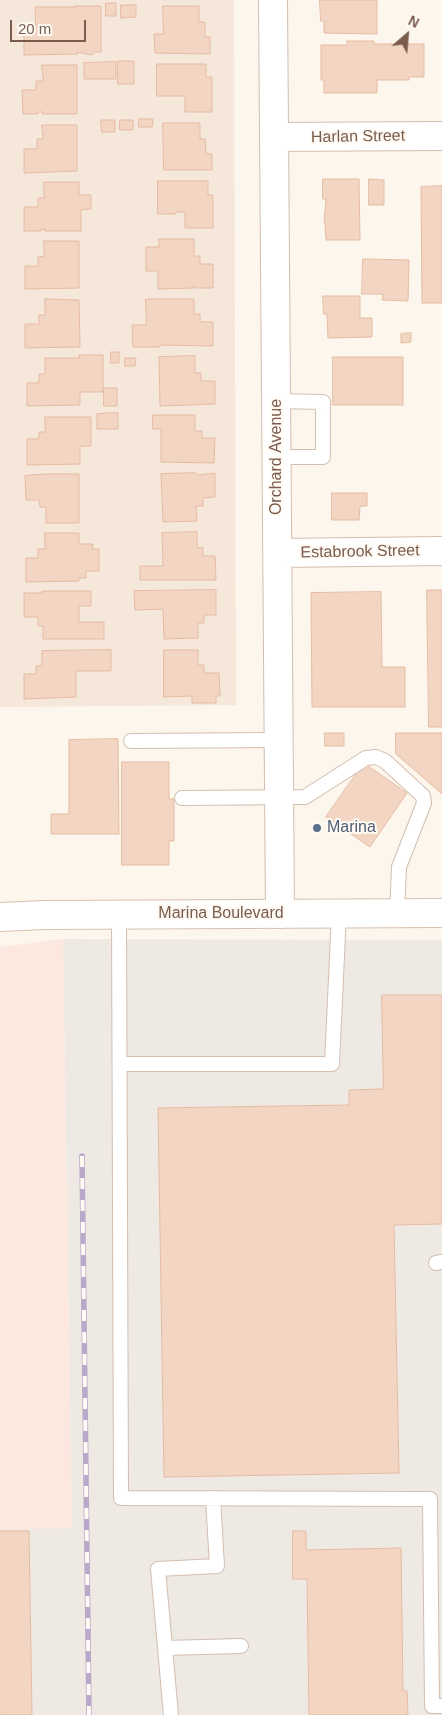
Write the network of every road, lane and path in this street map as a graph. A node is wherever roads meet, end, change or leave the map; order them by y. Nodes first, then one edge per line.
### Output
1 (274, 0) edge
2 (442, 136) edge
3 (274, 137) junction
4 (276, 401) junction
5 (277, 457) junction
6 (442, 551) edge
7 (278, 553) junction
8 (279, 740) junction
9 (131, 741) dead end
10 (279, 796) junction
11 (182, 798) dead end
12 (339, 913) junction
13 (398, 913) junction
14 (442, 913) edge
15 (119, 914) junction
16 (280, 914) junction
17 (0, 917) edge
18 (120, 1064) junction
19 (213, 1498) junction
20 (241, 1646) dead end
21 (165, 1648) junction
22 (442, 1706) edge
23 (171, 1715) edge

1 - 3 street, Orchard Avenue
2 - 3 street, Harlan Street
3 - 4 street, Orchard Avenue
4 - 5 street, Orchard Avenue
4 - 5 lane
5 - 7 street, Orchard Avenue
6 - 7 street, Estabrook Street
7 - 8 street, Orchard Avenue
8 - 9 lane
8 - 10 street, Orchard Avenue
10 - 11 lane
10 - 13 lane
10 - 16 street, Orchard Avenue
12 - 13 street, Marina Boulevard
12 - 16 street, Marina Boulevard
12 - 18 lane
13 - 14 street, Marina Boulevard
15 - 16 street, Marina Boulevard
15 - 17 street, Marina Boulevard
15 - 18 lane
18 - 19 lane
19 - 21 lane
19 - 22 lane
20 - 21 lane
21 - 23 lane

